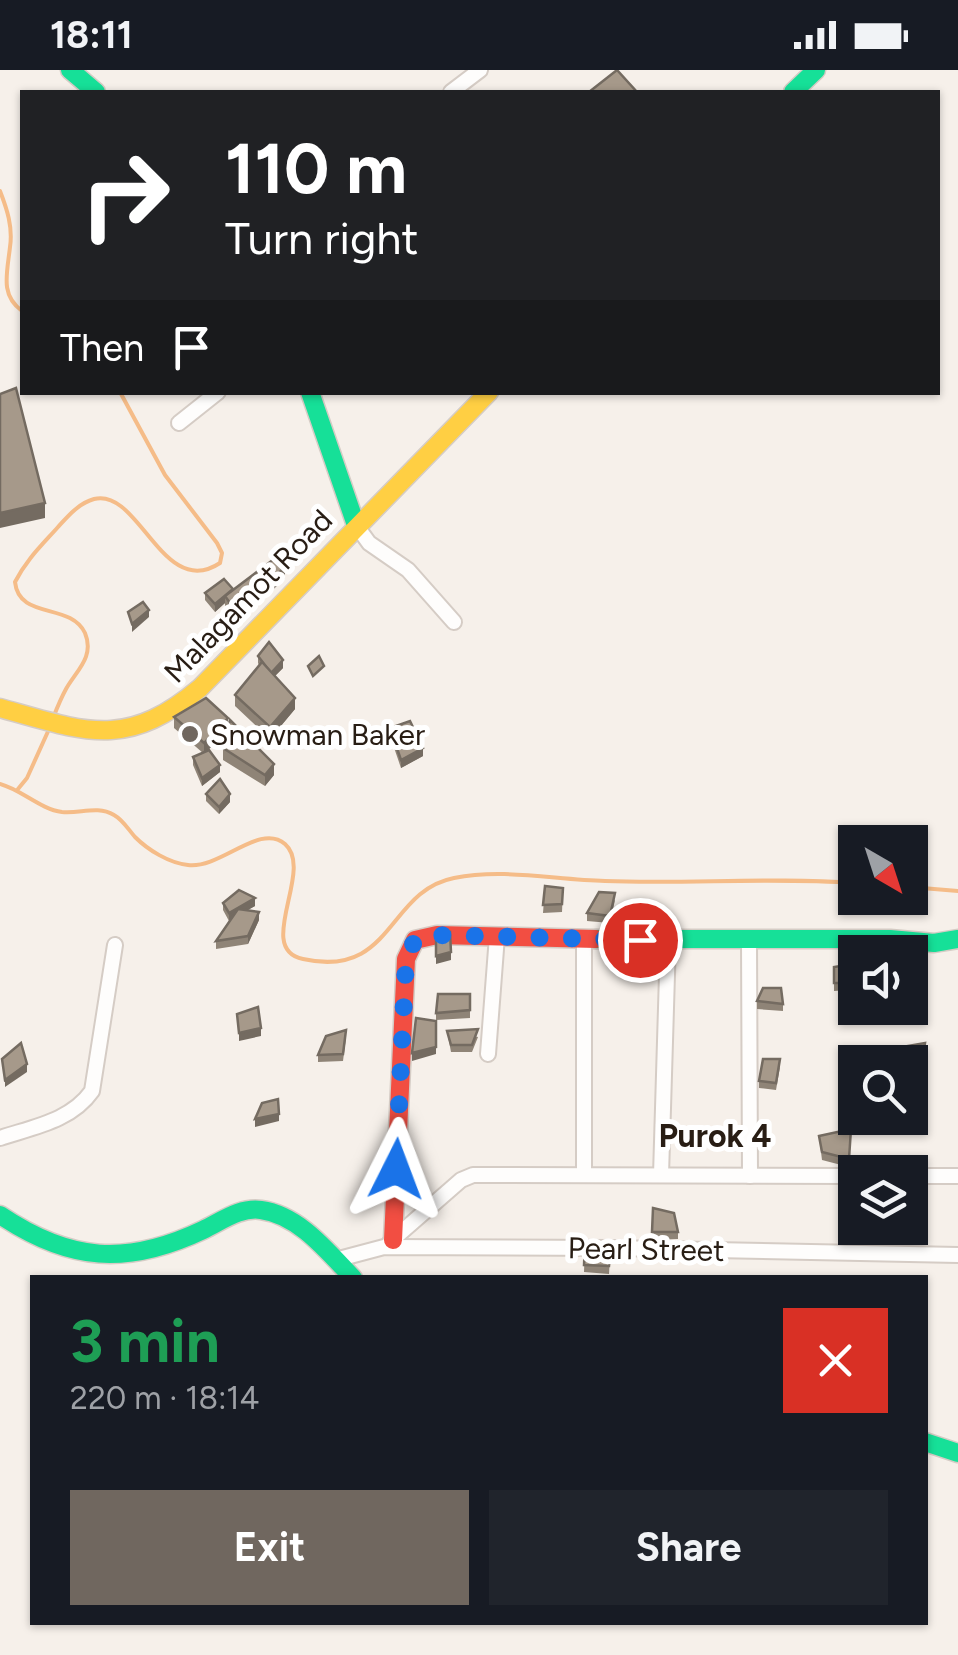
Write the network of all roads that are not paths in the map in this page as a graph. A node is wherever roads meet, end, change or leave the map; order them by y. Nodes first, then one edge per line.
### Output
1 (70, 70) edge
2 (480, 70) edge
3 (816, 70) edge
4 (94, 90) edge
5 (454, 90) edge
6 (795, 90) edge
7 (214, 395) edge
8 (311, 395) edge
9 (487, 395) edge
10 (178, 424) dead end
11 (356, 525) junction
12 (454, 622) dead end
13 (0, 708) edge
14 (497, 936) junction
15 (584, 938) junction
16 (958, 938) edge
17 (668, 940) junction
18 (749, 940) junction
19 (114, 944) dead end
20 (488, 1054) dead end
21 (0, 1138) edge
22 (584, 1175) junction
23 (661, 1176) junction
24 (750, 1176) junction
25 (838, 1176) edge
26 (928, 1176) edge
27 (958, 1176) edge
28 (0, 1215) edge
29 (389, 1244) junction
30 (958, 1255) edge
31 (335, 1260) junction
32 (350, 1275) edge
33 (928, 1443) edge
34 (958, 1453) edge

1 - 4 street
2 - 5 street
3 - 6 street
7 - 10 street
8 - 11 street
9 - 11 street, Malagamot Road
11 - 12 street
11 - 13 street, Malagamot Road
14 - 15 street
14 - 20 street
14 - 29 street
15 - 17 street
15 - 22 street
16 - 18 street
17 - 18 street
17 - 23 street
18 - 24 street
19 - 21 street
22 - 23 street
22 - 29 street
23 - 24 street
24 - 25 street
26 - 27 street
28 - 31 street
29 - 30 street, Pearl Street
29 - 31 street, Pearl Street
31 - 32 street
33 - 34 street

